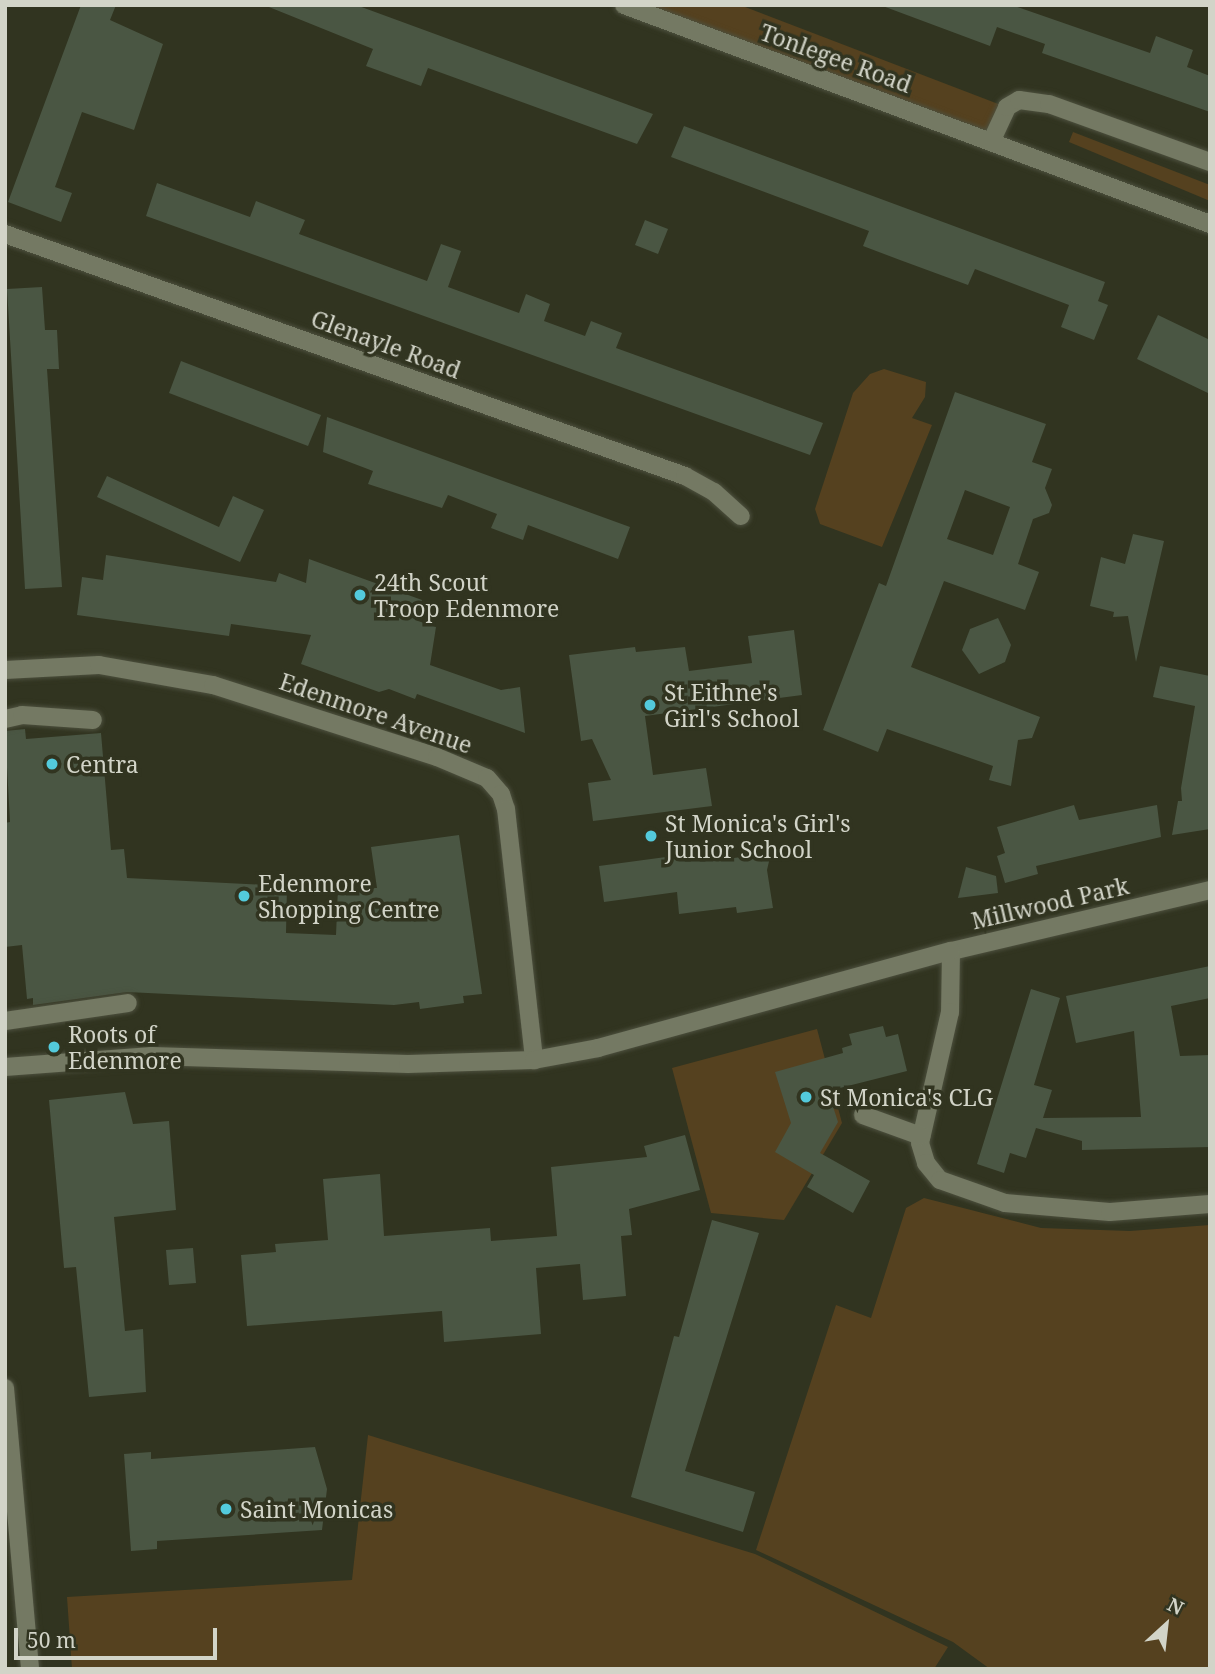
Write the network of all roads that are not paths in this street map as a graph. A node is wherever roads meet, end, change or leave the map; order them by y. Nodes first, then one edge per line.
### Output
1 (624, 5) edge
2 (991, 142) junction
3 (1210, 162) edge
4 (1210, 223) edge
5 (5, 234) edge
6 (741, 516) dead end
7 (5, 670) edge
8 (5, 719) edge
9 (93, 720) dead end
10 (1210, 890) edge
11 (951, 951) junction
12 (128, 1003) dead end
13 (5, 1021) edge
14 (534, 1060) junction
15 (5, 1068) edge
16 (863, 1115) dead end
17 (921, 1136) junction
18 (1210, 1204) edge
19 (5, 1388) edge
20 (9, 1481) edge
21 (30, 1669) edge

1 - 2 street, Tonlegee Road
2 - 3 street
2 - 4 street, Tonlegee Road
5 - 6 street, Glenayle Road
7 - 14 street, Edenmore Avenue
8 - 9 street
10 - 11 street, Millwood Park
11 - 14 street
11 - 17 street, Millwood Park
12 - 13 street
14 - 15 street
16 - 17 street
17 - 18 street, Millwood Park
19 - 20 street
20 - 21 street

